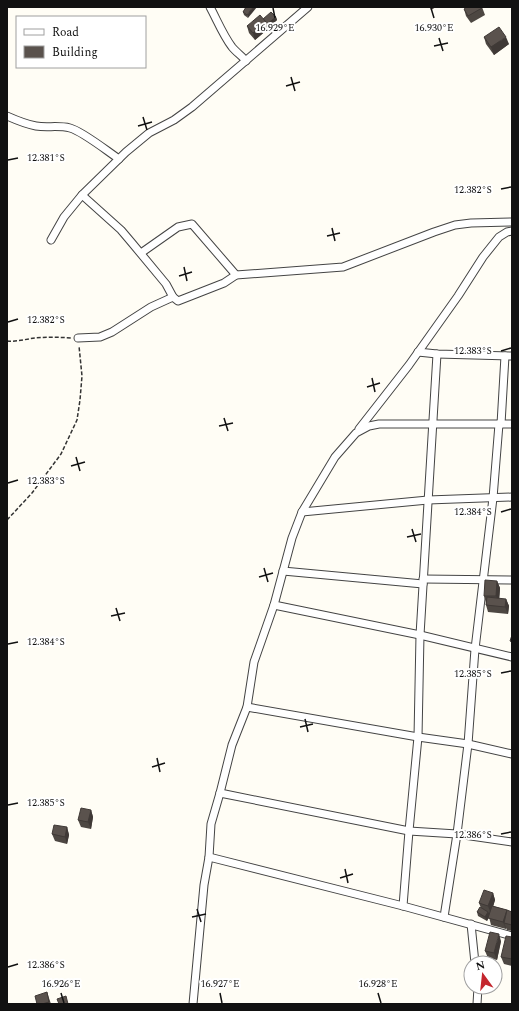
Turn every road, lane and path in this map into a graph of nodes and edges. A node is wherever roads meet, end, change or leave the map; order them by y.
1 (210, 7) edge
2 (308, 7) edge
3 (246, 61) junction
4 (7, 116) edge
5 (118, 159) junction
6 (82, 195) junction
7 (512, 222) edge
8 (512, 231) edge
9 (51, 240) dead end
10 (142, 253) junction
11 (236, 275) junction
12 (173, 298) junction
13 (78, 338) junction
14 (7, 341) edge
15 (418, 352) junction
16 (437, 354) junction
17 (508, 356) edge
18 (500, 424) junction
19 (512, 424) edge
20 (433, 425) junction
21 (356, 433) junction
22 (512, 496) edge
23 (493, 498) junction
24 (428, 500) junction
25 (302, 512) junction
26 (7, 520) edge
27 (283, 571) junction
28 (484, 580) junction
29 (512, 580) edge
30 (423, 581) junction
31 (274, 605) junction
32 (420, 635) junction
33 (475, 649) junction
34 (512, 657) edge
35 (247, 707) junction
36 (418, 737) junction
37 (468, 744) junction
38 (512, 754) edge
39 (220, 794) junction
40 (409, 830) junction
41 (457, 834) junction
42 (512, 842) edge
43 (209, 857) junction
44 (404, 906) junction
45 (444, 917) junction
46 (471, 924) junction
47 (512, 936) edge
48 (475, 955) edge
49 (193, 1004) edge

1 - 3 street
2 - 3 street
3 - 5 street
4 - 5 street
5 - 6 street
6 - 9 street
6 - 10 street
7 - 11 street
8 - 15 street
10 - 11 street
10 - 12 street
11 - 12 street
12 - 13 street
13 - 14 path
13 - 26 path
15 - 16 street
15 - 21 street
16 - 17 street
16 - 20 street
17 - 18 street
18 - 19 street
18 - 20 street
18 - 23 street
20 - 21 street
20 - 24 street
21 - 25 street
22 - 23 street
23 - 24 street
23 - 28 street
24 - 25 street
24 - 30 street
25 - 27 street
27 - 30 street
27 - 31 street
28 - 29 street
28 - 30 street
28 - 33 street
30 - 32 street
31 - 32 street
31 - 35 street
32 - 33 street
32 - 36 street
33 - 34 street
33 - 37 street
35 - 36 street
35 - 39 street
36 - 37 street
36 - 40 street
37 - 38 street
37 - 41 street
39 - 40 street
39 - 43 street
40 - 41 street
40 - 44 street
41 - 42 street
41 - 45 street
43 - 44 street
43 - 49 street
44 - 45 street
45 - 46 street
46 - 47 street
46 - 48 street

